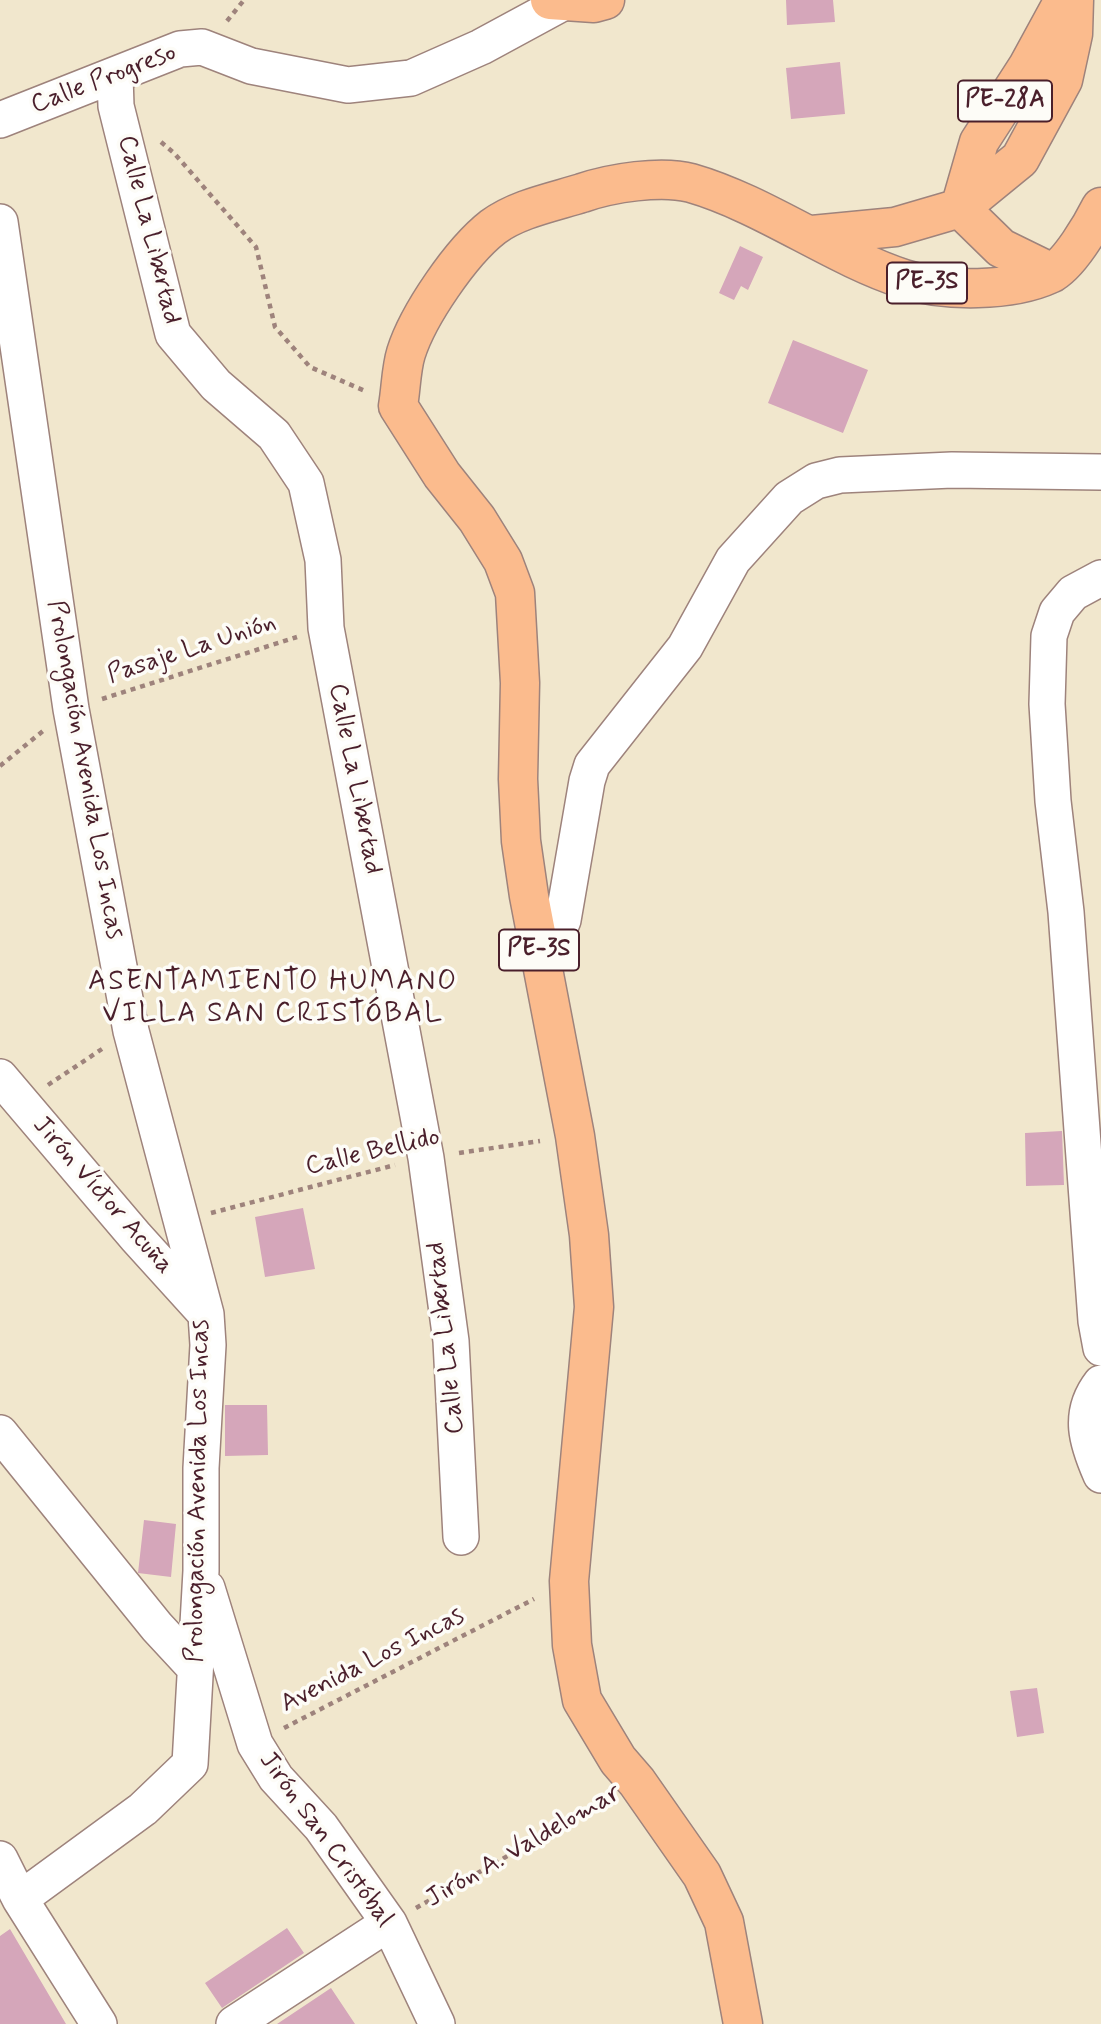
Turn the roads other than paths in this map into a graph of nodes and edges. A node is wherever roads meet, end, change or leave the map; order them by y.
1 (605, 0) edge
2 (1064, 0) edge
3 (1074, 0) edge
4 (557, 1) edge
5 (116, 91) junction
6 (0, 120) edge
7 (1101, 207) edge
8 (960, 208) junction
9 (0, 222) edge
10 (810, 236) junction
11 (1052, 273) junction
12 (1101, 472) edge
13 (1101, 578) edge
14 (540, 954) junction
15 (10, 1090) edge
16 (206, 1314) junction
17 (1101, 1348) edge
18 (1101, 1383) edge
19 (0, 1433) edge
20 (1101, 1475) edge
21 (461, 1537) dead end
22 (201, 1572) junction
23 (195, 1668) junction
24 (0, 1859) edge
25 (20, 1899) junction
26 (389, 1923) junction
27 (99, 2024) edge
28 (234, 2024) edge
29 (437, 2024) edge
30 (743, 2024) edge

1 - 4 highway
2 - 8 highway, PE-28A
3 - 8 highway
4 - 5 street, Calle Progreso
5 - 6 street, Calle Progreso
5 - 21 street, Calle La Libertad
7 - 11 highway
8 - 10 highway
8 - 11 highway
9 - 16 street, Prolongación Avenida Los Incas
10 - 11 highway, PE-3S
10 - 14 highway, PE-3S
12 - 14 street
13 - 17 street
14 - 30 highway, PE-3S
15 - 16 street, Jirón Víctor Acuña
16 - 22 street, Prolongación Avenida Los Incas
18 - 20 street
19 - 23 street
22 - 23 street, Prolongación Avenida Los Incas
22 - 26 street, Jirón San Cristóbal
23 - 25 street, Prolongación Avenida Los Incas
24 - 25 street
25 - 27 street
26 - 28 street
26 - 29 street, Jirón San Cristóbal

